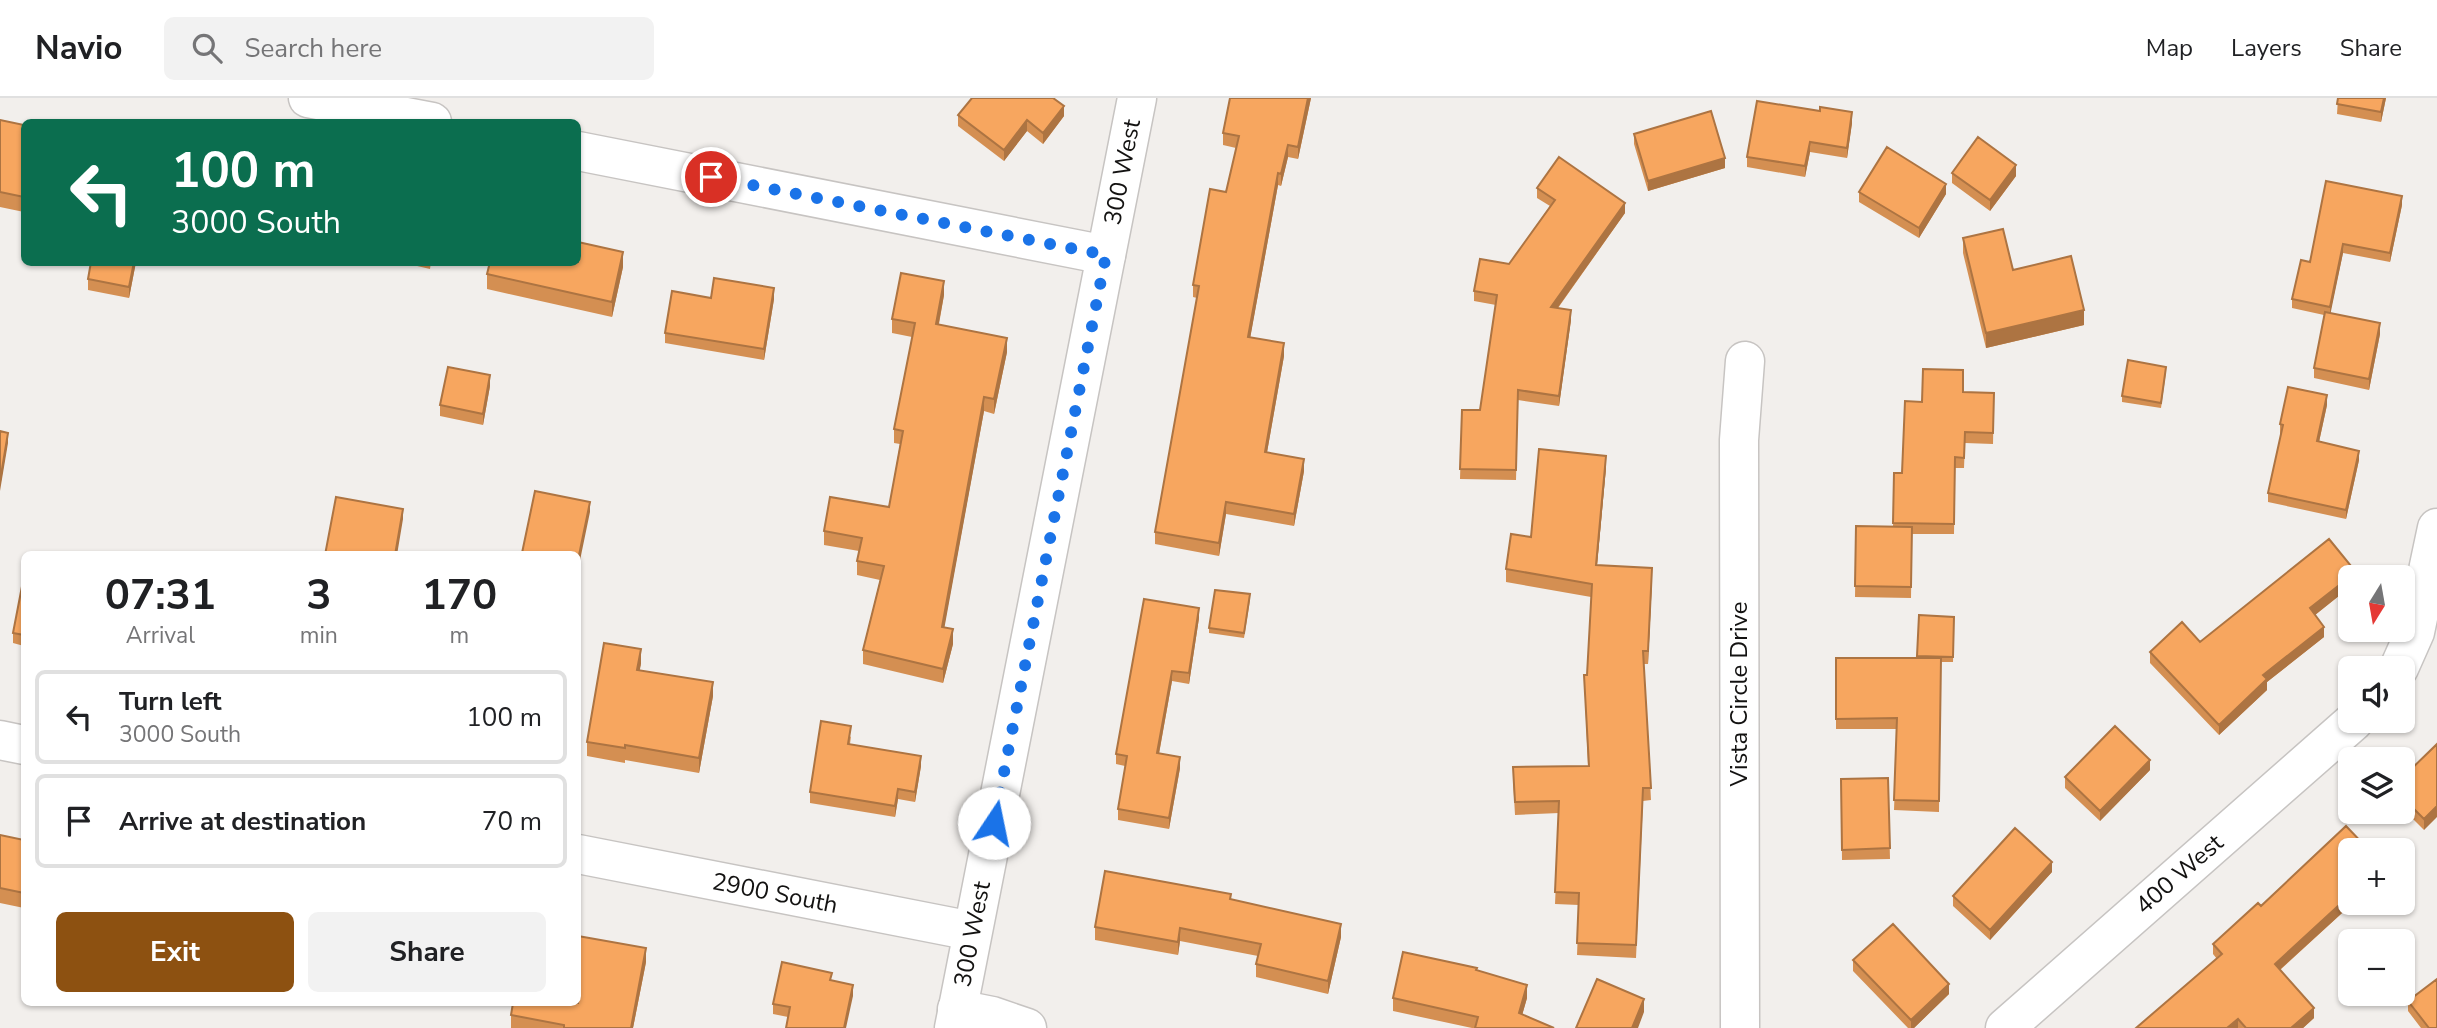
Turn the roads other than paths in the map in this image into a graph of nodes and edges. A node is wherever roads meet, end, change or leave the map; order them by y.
1 (308, 98) edge
2 (1137, 98) edge
3 (416, 119) edge
4 (581, 152) edge
5 (1106, 255) junction
6 (1745, 361) dead end
7 (2437, 528) edge
8 (2404, 656) edge
9 (2340, 733) edge
10 (0, 740) edge
11 (21, 744) edge
12 (581, 855) edge
13 (972, 931) junction
14 (955, 1018) edge
15 (1027, 1028) edge
16 (1740, 1028) edge
17 (2005, 1028) edge

1 - 3 street
2 - 5 street, 300 West
4 - 5 street
5 - 13 street, 300 West
6 - 16 street, Vista Circle Drive
7 - 8 street
9 - 17 street, 400 West
10 - 11 street
12 - 13 street, 2900 South
13 - 14 street, 300 West
14 - 15 street

